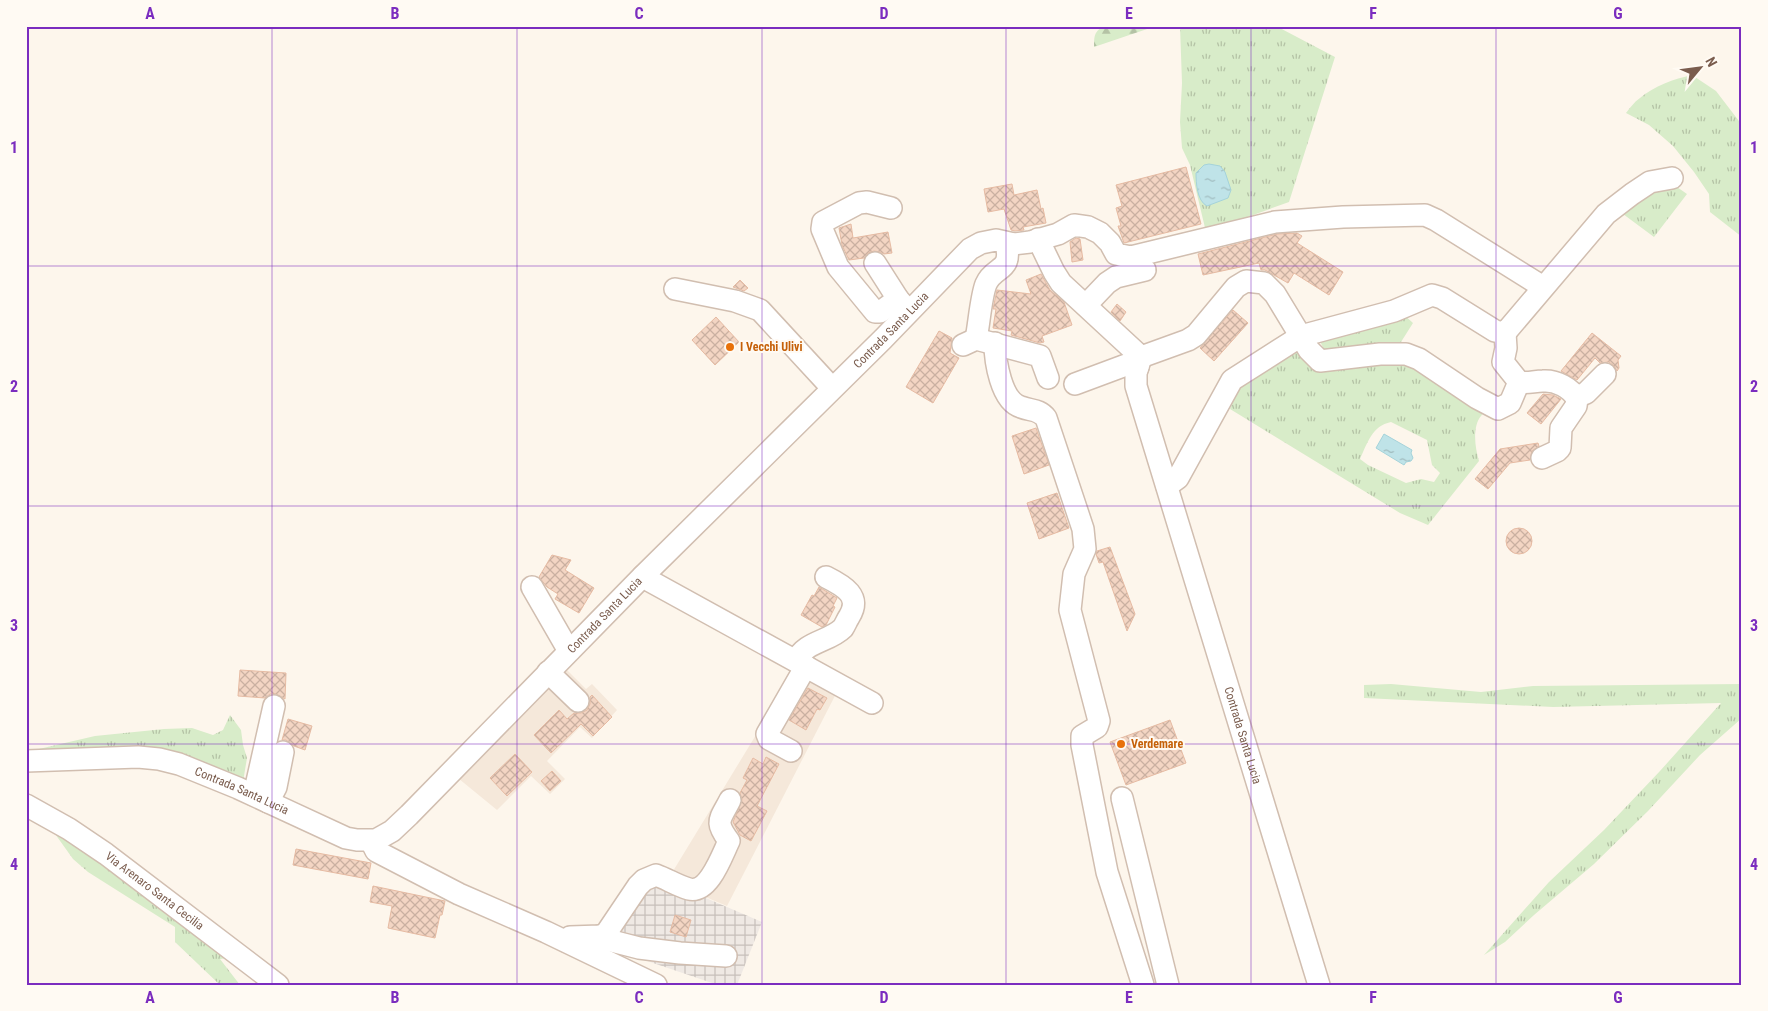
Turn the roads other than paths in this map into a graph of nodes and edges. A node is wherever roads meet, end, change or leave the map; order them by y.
1 (1672, 178) dead end
2 (892, 208) dead end
3 (1038, 239) junction
4 (1006, 243) junction
5 (875, 263) dead end
6 (1145, 270) dead end
7 (1543, 288) junction
8 (674, 289) dead end
9 (904, 305) junction
10 (1086, 305) junction
11 (1505, 332) junction
12 (1302, 336) junction
13 (978, 342) junction
14 (1139, 362) junction
15 (1606, 374) dead end
16 (1048, 378) dead end
17 (1519, 382) junction
18 (1075, 384) dead end
19 (832, 388) junction
20 (1576, 397) junction
21 (1542, 458) dead end
22 (1167, 486) junction
23 (643, 576) junction
24 (826, 577) dead end
25 (532, 587) dead end
26 (570, 650) junction
27 (801, 664) junction
28 (548, 672) junction
29 (578, 701) dead end
30 (872, 703) dead end
31 (274, 706) dead end
32 (791, 751) dead end
33 (284, 752) dead end
34 (26, 761) edge
35 (261, 798) junction
36 (1122, 798) dead end
37 (730, 800) dead end
38 (26, 805) edge
39 (1100, 837) junction
40 (371, 841) junction
41 (1137, 857) junction
42 (600, 936) junction
43 (566, 941) junction
44 (726, 956) dead end
45 (278, 985) edge
46 (656, 985) edge
47 (1143, 985) edge
48 (1168, 985) edge
49 (1319, 985) edge

1 - 7 street
2 - 9 street
3 - 4 street, Contrada Santa Lucia
3 - 7 street, Contrada Santa Lucia
3 - 10 street
4 - 9 street, Contrada Santa Lucia
4 - 13 street
5 - 9 street
6 - 10 street
7 - 11 street
8 - 19 street
9 - 19 street, Contrada Santa Lucia
10 - 14 street
11 - 12 street
11 - 17 street
12 - 14 street
12 - 17 street
12 - 22 street
13 - 16 street
13 - 39 street
14 - 18 street
14 - 22 street, Contrada Santa Lucia
15 - 20 street
17 - 20 street
19 - 23 street, Contrada Santa Lucia
20 - 21 street
22 - 49 street, Contrada Santa Lucia
23 - 26 street, Contrada Santa Lucia
23 - 27 street
24 - 27 street
25 - 26 street
26 - 28 street, Contrada Santa Lucia
27 - 30 street
27 - 32 street
28 - 29 street
28 - 40 street, Contrada Santa Lucia
31 - 35 street
33 - 35 street
34 - 35 street, Contrada Santa Lucia
35 - 40 street, Contrada Santa Lucia
36 - 41 street
37 - 42 street
38 - 45 street, Via Arenaro Santa Cecilia
39 - 41 street
39 - 47 street
40 - 43 street
41 - 48 street
42 - 43 street
42 - 44 street
43 - 46 street

